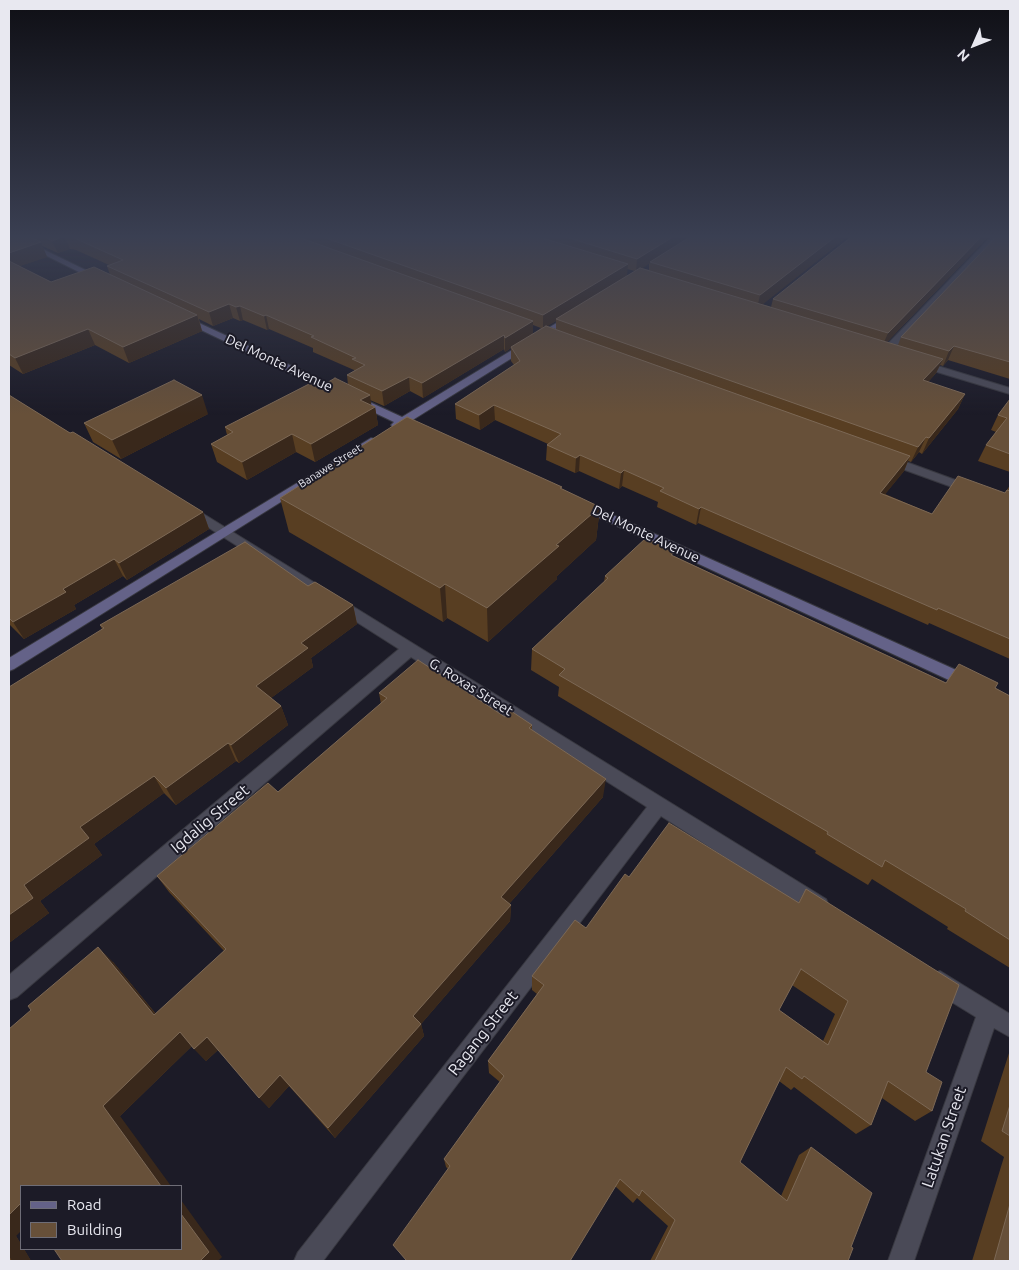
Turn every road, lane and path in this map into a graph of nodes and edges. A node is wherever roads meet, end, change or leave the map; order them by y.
1 (940, 296) edge
2 (582, 311) edge
3 (172, 313) edge
4 (885, 353) edge
5 (912, 361) edge
6 (1010, 391) edge
7 (402, 421) junction
8 (428, 433) edge
9 (871, 454) edge
10 (175, 500) edge
11 (572, 500) edge
12 (1010, 504) edge
13 (224, 531) junction
14 (411, 648) junction
15 (9, 665) edge
16 (983, 689) edge
17 (659, 805) junction
18 (836, 917) edge
19 (929, 976) edge
20 (9, 989) edge
21 (988, 1013) junction
22 (1010, 1026) edge
23 (306, 1261) edge
24 (901, 1261) edge

1 - 4 street
2 - 7 main road, Banawe Street
3 - 7 main road, Del Monte Avenue
5 - 6 street
7 - 8 main road, Del Monte Avenue
7 - 13 main road, Banawe Street
9 - 12 street
10 - 13 street, G. Roxas Street
11 - 16 main road, Del Monte Avenue
13 - 14 street, G. Roxas Street
13 - 15 main road, Banawe Street
14 - 17 street, G. Roxas Street
14 - 20 street, Igdalig Street
17 - 18 street, G. Roxas Street
17 - 23 street, Ragang Street
19 - 21 street
21 - 22 street
21 - 24 street, Latukan Street

